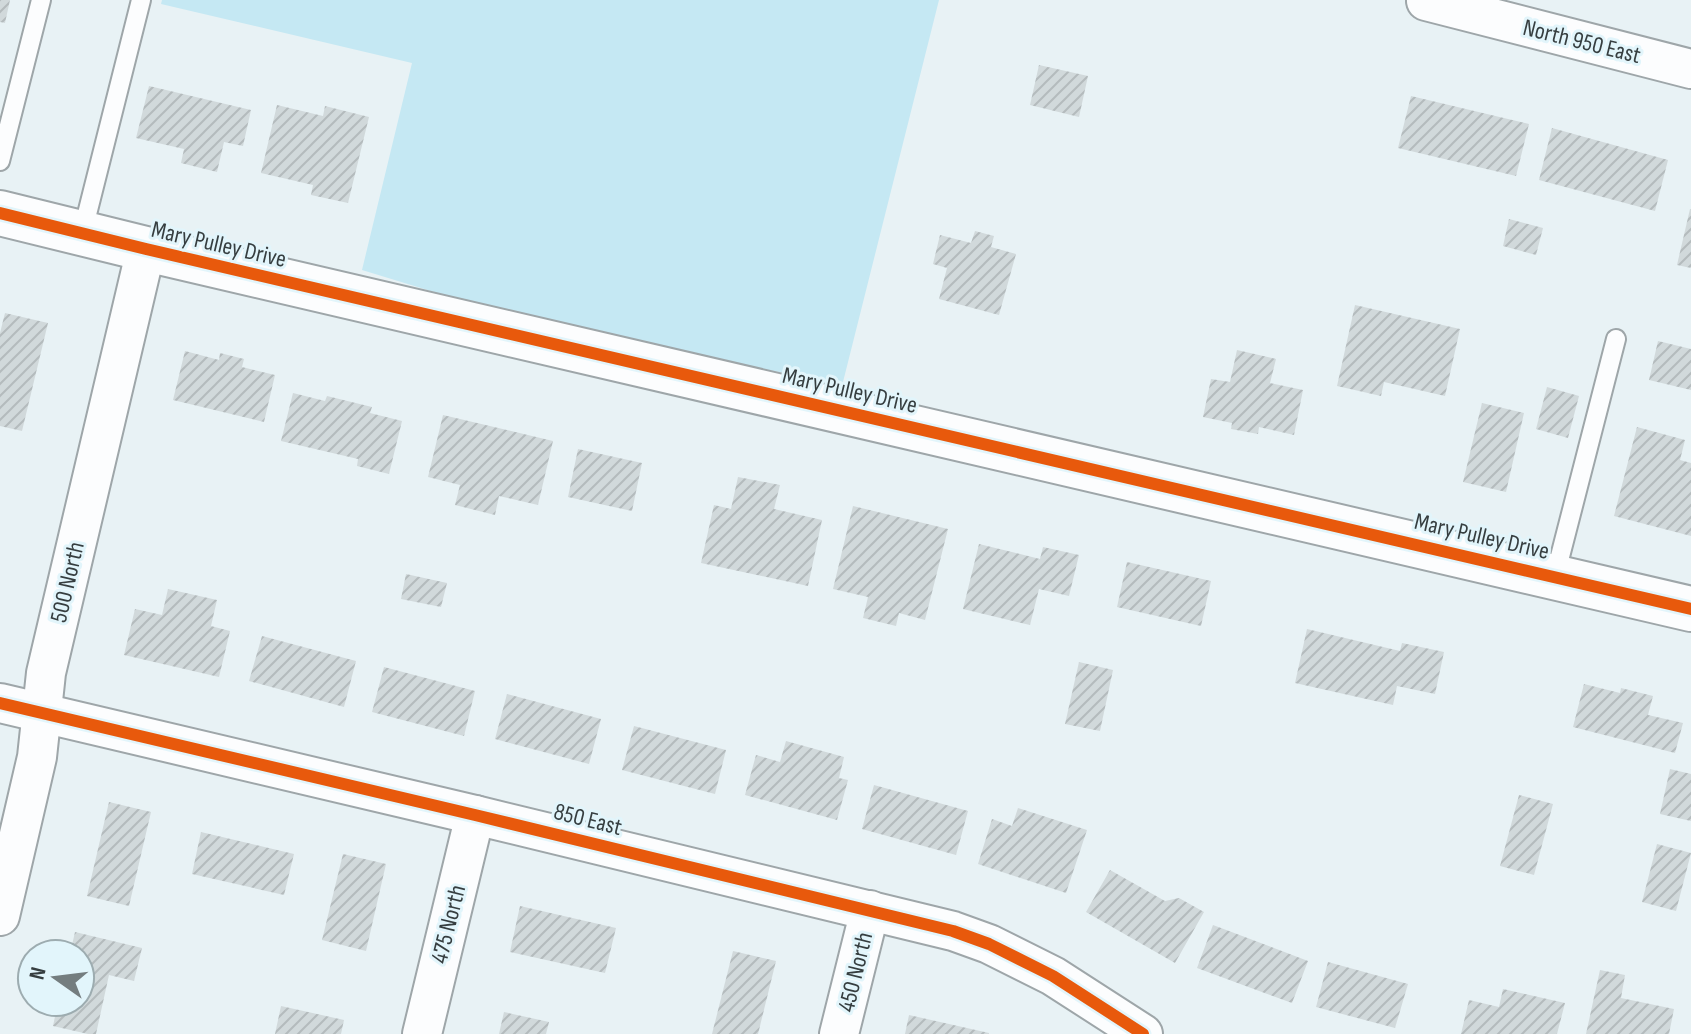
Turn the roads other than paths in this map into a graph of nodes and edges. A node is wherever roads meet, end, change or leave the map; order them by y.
1 (41, 0) edge
2 (141, 0) edge
3 (1426, 1) edge
4 (1691, 69) edge
5 (0, 161) edge
6 (0, 213) edge
7 (82, 234) junction
8 (146, 249) junction
9 (1616, 339) dead end
10 (1555, 576) junction
11 (1691, 609) edge
12 (0, 703) edge
13 (42, 713) junction
14 (475, 815) junction
15 (870, 910) junction
16 (0, 916) edge
17 (422, 1034) edge
18 (839, 1034) edge
19 (1143, 1034) edge

1 - 5 lane
2 - 7 lane
3 - 4 street, North 950 East
6 - 7 street, Mary Pulley Drive
7 - 8 street, Mary Pulley Drive
8 - 10 street, Mary Pulley Drive
8 - 13 street, 500 North
9 - 10 lane
10 - 11 street, Mary Pulley Drive
12 - 13 street, 850 East
13 - 14 street, 850 East
13 - 16 street, 500 North
14 - 15 street, 850 East
14 - 17 street, 475 North
15 - 18 street, 450 North
15 - 19 street, 850 East

